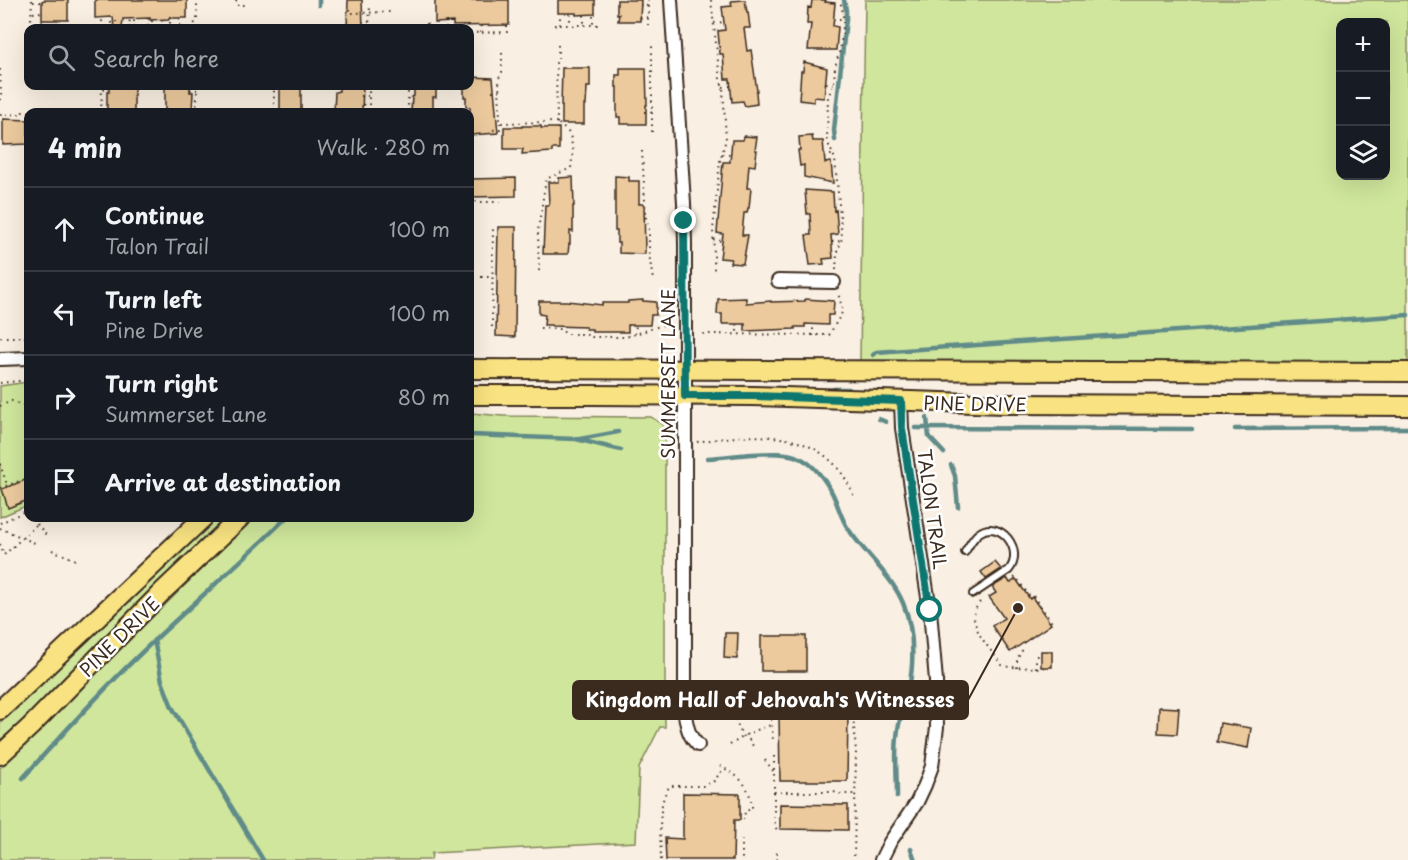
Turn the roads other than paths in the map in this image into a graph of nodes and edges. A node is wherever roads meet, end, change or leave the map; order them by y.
1 (671, 0) edge
2 (778, 281) dead end
3 (836, 282) road end
4 (24, 358) edge
5 (0, 359) edge
6 (474, 369) edge
7 (685, 370) junction
8 (1408, 372) edge
9 (474, 395) edge
10 (685, 396) junction
11 (901, 401) junction
12 (1408, 406) edge
13 (199, 522) edge
14 (236, 522) edge
15 (965, 552) dead end
16 (973, 594) dead end
17 (0, 710) edge
18 (698, 745) dead end
19 (0, 755) edge
20 (881, 860) edge

1 - 7 street, SUMMERSET LANE
2 - 3 street
4 - 5 street
6 - 7 main road, PINE DRIVE
7 - 8 main road, PINE DRIVE
7 - 10 street, SUMMERSET LANE
9 - 10 main road, PINE DRIVE
10 - 11 main road, PINE DRIVE
10 - 18 street, SUMMERSET LANE
11 - 12 main road, PINE DRIVE
11 - 20 street, TALON TRAIL
13 - 17 main road, PINE DRIVE
14 - 19 main road, PINE DRIVE
15 - 16 lane

